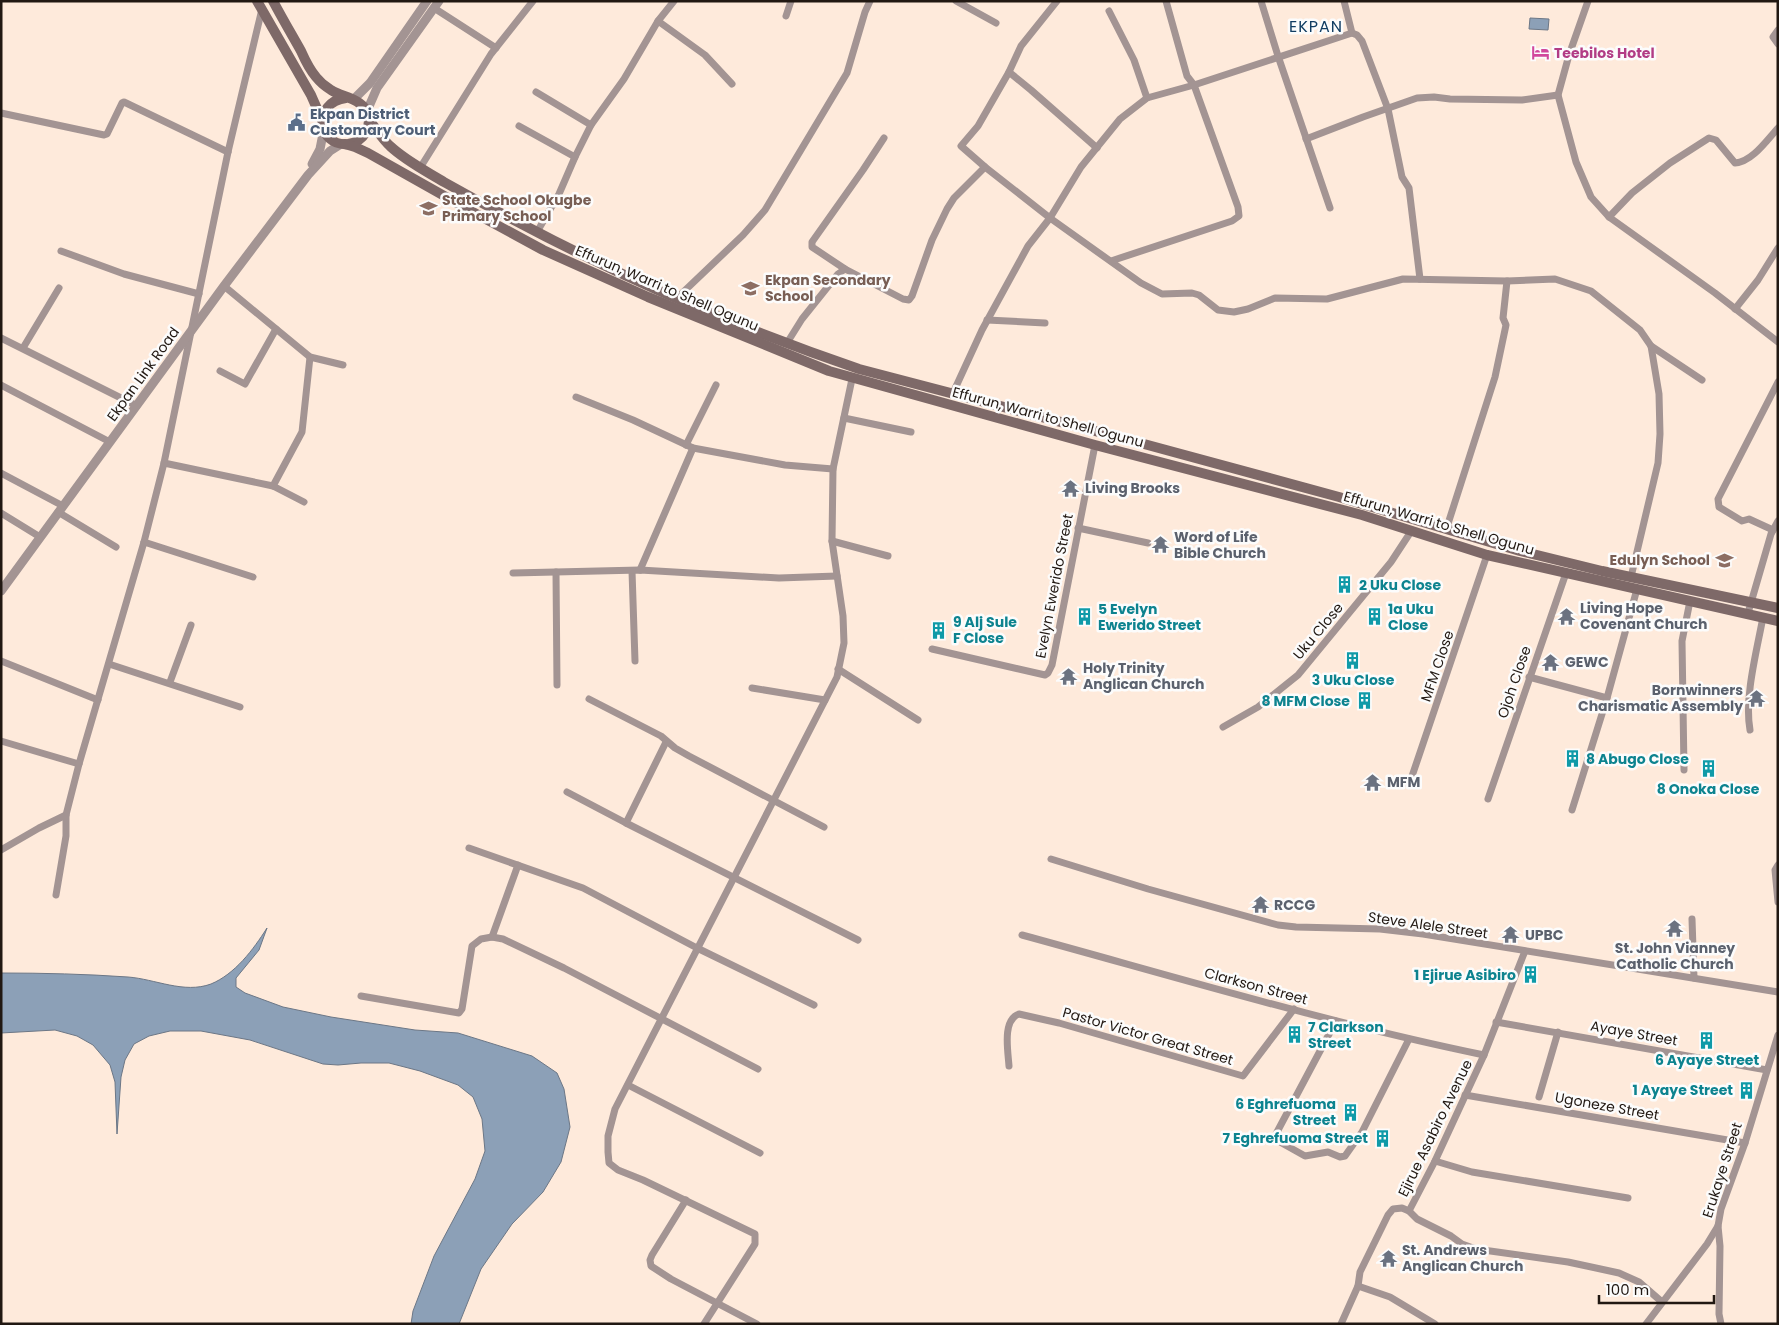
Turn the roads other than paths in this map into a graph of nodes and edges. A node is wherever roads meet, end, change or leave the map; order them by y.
1 (273, 1) edge
2 (533, 1) edge
3 (674, 1) edge
4 (791, 1) edge
5 (870, 1) edge
6 (956, 1) edge
7 (1057, 1) edge
8 (1166, 1) edge
9 (1261, 1) edge
10 (1344, 1) edge
11 (1588, 1) edge
12 (433, 3) edge
13 (259, 5) edge
14 (1109, 11) dead end
15 (786, 16) dead end
16 (658, 21) junction
17 (996, 23) dead end
18 (1778, 30) edge
19 (1352, 33) junction
20 (1778, 44) edge
21 (496, 48) junction
22 (1278, 56) junction
23 (1009, 72) junction
24 (732, 84) dead end
25 (373, 85) junction
26 (1194, 85) junction
27 (536, 92) dead end
28 (1558, 96) junction
29 (1148, 98) junction
30 (350, 99) junction
31 (1388, 109) junction
32 (1, 113) edge
33 (368, 116) junction
34 (323, 124) junction
35 (591, 125) junction
36 (519, 126) dead end
37 (1778, 128) edge
38 (884, 138) dead end
39 (1306, 139) junction
40 (343, 144) junction
41 (1097, 148) junction
42 (228, 152) junction
43 (575, 157) junction
44 (420, 168) junction
45 (985, 168) junction
46 (308, 175) junction
47 (1330, 208) dead end
48 (1609, 217) junction
49 (1050, 218) junction
50 (537, 232) junction
51 (1778, 248) edge
52 (61, 251) dead end
53 (1111, 261) junction
54 (845, 269) junction
55 (1420, 279) junction
56 (1507, 280) junction
57 (224, 286) junction
58 (59, 288) dead end
59 (199, 294) junction
60 (677, 298) junction
61 (1735, 309) junction
62 (987, 320) junction
63 (1045, 323) dead end
64 (276, 329) junction
65 (191, 333) junction
66 (1, 338) edge
67 (1778, 342) edge
68 (787, 343) junction
69 (1650, 346) junction
70 (22, 348) junction
71 (310, 357) junction
72 (343, 365) dead end
73 (220, 371) dead end
74 (852, 378) junction
75 (1702, 380) dead end
76 (1778, 382) edge
77 (1, 385) edge
78 (716, 385) dead end
79 (953, 393) junction
80 (576, 397) dead end
81 (136, 406) junction
82 (844, 418) junction
83 (911, 432) dead end
84 (1133, 441) junction
85 (110, 442) junction
86 (1095, 445) junction
87 (689, 447) junction
88 (1130, 454) junction
89 (164, 463) junction
90 (833, 469) junction
91 (1, 473) edge
92 (273, 486) junction
93 (304, 502) dead end
94 (60, 509) junction
95 (1, 513) edge
96 (1778, 521) edge
97 (1078, 528) junction
98 (1412, 530) junction
99 (1446, 530) junction
100 (1774, 530) junction
101 (40, 537) junction
102 (832, 541) junction
103 (144, 542) junction
104 (1148, 543) dead end
105 (116, 547) dead end
106 (1487, 555) junction
107 (888, 556) dead end
108 (636, 571) junction
109 (556, 572) junction
110 (513, 573) dead end
111 (1566, 573) junction
112 (837, 576) junction
113 (253, 577) dead end
114 (1631, 577) junction
115 (1637, 589) junction
116 (1, 591) edge
117 (1690, 601) junction
118 (1751, 602) junction
119 (1778, 608) edge
120 (1748, 613) junction
121 (1763, 618) junction
122 (1778, 621) edge
123 (192, 625) dead end
124 (932, 649) dead end
125 (1, 661) edge
126 (636, 661) dead end
127 (109, 664) junction
128 (838, 669) junction
129 (1529, 677) junction
130 (170, 682) junction
131 (557, 685) dead end
132 (752, 688) dead end
133 (1607, 698) junction
134 (588, 699) dead end
135 (98, 700) junction
136 (825, 700) junction
137 (240, 707) dead end
138 (918, 720) dead end
139 (1223, 727) dead end
140 (1750, 730) dead end
141 (1, 741) edge
142 (666, 742) junction
143 (79, 764) junction
144 (1684, 770) dead end
145 (1409, 785) dead end
146 (567, 792) dead end
147 (1488, 799) dead end
148 (774, 800) junction
149 (1572, 810) dead end
150 (66, 815) junction
151 (626, 823) junction
152 (824, 827) dead end
153 (469, 848) dead end
154 (1, 850) edge
155 (1051, 859) dead end
156 (518, 865) junction
157 (1778, 865) edge
158 (733, 878) junction
159 (56, 895) dead end
160 (1778, 902) edge
161 (1692, 919) dead end
162 (1022, 935) dead end
163 (492, 937) junction
164 (858, 940) dead end
165 (697, 948) junction
166 (1525, 951) junction
167 (1694, 978) junction
168 (1778, 992) edge
169 (361, 996) dead end
170 (814, 1006) dead end
171 (1294, 1009) junction
172 (660, 1019) junction
173 (1336, 1021) junction
174 (1496, 1022) junction
175 (1558, 1032) junction
176 (1778, 1035) edge
177 (1409, 1039) junction
178 (1484, 1055) junction
179 (1009, 1066) dead end
180 (758, 1069) dead end
181 (1767, 1070) junction
182 (628, 1084) junction
183 (1465, 1095) junction
184 (1539, 1097) dead end
185 (1745, 1142) junction
186 (760, 1153) dead end
187 (1435, 1161) junction
188 (1628, 1198) dead end
189 (686, 1200) junction
190 (1409, 1211) junction
191 (1718, 1226) junction
192 (1358, 1286) junction
193 (1662, 1302) junction
194 (717, 1304) junction
195 (704, 1324) edge
196 (757, 1324) edge
197 (1341, 1324) edge
198 (1435, 1324) edge
199 (1646, 1324) edge
200 (1721, 1324) edge

1 - 30 main road
2 - 21 street
3 - 16 street
4 - 15 street
5 - 60 street
6 - 17 street
7 - 23 street
8 - 26 street
9 - 22 street
10 - 19 street
11 - 28 street
12 - 21 street
12 - 25 street
13 - 34 main road
13 - 42 street
14 - 29 street
16 - 24 street
16 - 35 street
18 - 20 street
19 - 22 street
19 - 31 street
21 - 44 street
22 - 26 street
22 - 39 street
23 - 41 street
23 - 45 street
25 - 30 street
25 - 33 street
26 - 29 street
26 - 53 street
27 - 35 street
28 - 31 street
28 - 48 street
29 - 41 street
30 - 33 main road
30 - 34 main road
31 - 39 street
31 - 55 street
32 - 42 street
33 - 40 main road
33 - 44 main road, Effurun, Warri to Shell Ogunu
34 - 40 main road
34 - 46 street
35 - 43 street
36 - 43 street
37 - 48 street
38 - 54 street
39 - 47 street
40 - 46 street
40 - 74 main road, Effurun, Warri to Shell Ogunu
41 - 49 street
42 - 59 street
43 - 50 street
44 - 50 main road, Effurun, Warri to Shell Ogunu
45 - 49 street
45 - 54 street
46 - 57 street, Ekpan Link Road
48 - 61 street
49 - 53 street
49 - 62 street
50 - 60 main road, Effurun, Warri to Shell Ogunu
51 - 61 street
52 - 59 street
53 - 55 street
54 - 68 street
55 - 56 street
56 - 69 street
56 - 99 street
57 - 64 street
57 - 65 street, Ekpan Link Road
58 - 70 street
59 - 65 street
60 - 68 main road, Effurun, Warri to Shell Ogunu
61 - 67 street
62 - 63 street
62 - 79 street
64 - 71 street
64 - 73 street
65 - 81 street, Ekpan Link Road
65 - 89 street
66 - 70 street
68 - 79 main road, Effurun, Warri to Shell Ogunu
69 - 75 street
69 - 114 street
70 - 81 street
71 - 72 street
71 - 92 street
74 - 82 street
74 - 86 main road, Effurun, Warri to Shell Ogunu
76 - 100 street
77 - 85 street
78 - 87 street
79 - 84 main road, Effurun, Warri to Shell Ogunu
80 - 87 street
81 - 85 street, Ekpan Link Road
82 - 83 street
82 - 90 street
84 - 88 main road
84 - 99 main road, Effurun, Warri to Shell Ogunu
85 - 94 street, Ekpan Link Road
86 - 88 main road, Effurun, Warri to Shell Ogunu
86 - 97 street, Evelyn Ewerido Street
87 - 90 street
87 - 108 street
88 - 98 main road, Effurun, Warri to Shell Ogunu
89 - 92 street
89 - 103 street
90 - 102 street
91 - 94 street
92 - 93 street
94 - 101 street, Ekpan Link Road
94 - 105 street
95 - 101 street
96 - 100 street
97 - 104 street
97 - 124 street, Evelyn Ewerido Street
98 - 106 main road, Effurun, Warri to Shell Ogunu
98 - 139 street, Uku Close
99 - 114 main road, Effurun, Warri to Shell Ogunu
100 - 118 street
101 - 116 street, Ekpan Link Road
102 - 107 street
102 - 112 street
103 - 113 street
103 - 127 street
106 - 111 main road, Effurun, Warri to Shell Ogunu
106 - 145 street, MFM Close
108 - 109 street
108 - 112 street
108 - 126 street
109 - 110 street
109 - 131 street
111 - 115 main road, Effurun, Warri to Shell Ogunu
111 - 129 street, Ojoh Close
112 - 128 street
114 - 118 main road, Effurun, Warri to Shell Ogunu
115 - 117 main road, Effurun, Warri to Shell Ogunu
115 - 133 street
117 - 120 main road, Effurun, Warri to Shell Ogunu
117 - 144 street
118 - 119 main road, Effurun, Warri to Shell Ogunu
118 - 120 street
120 - 121 main road, Effurun, Warri to Shell Ogunu
121 - 122 main road, Effurun, Warri to Shell Ogunu
121 - 140 street
123 - 130 street
125 - 135 street
127 - 130 street
127 - 135 street
128 - 136 street
128 - 138 street
129 - 133 street
129 - 147 street, Ojoh Close
130 - 137 street
132 - 136 street
133 - 149 street
134 - 142 street
135 - 143 street
136 - 148 street
141 - 143 street
142 - 148 street
142 - 151 street
143 - 150 street
146 - 151 street
148 - 152 street
148 - 158 street
150 - 154 street
150 - 159 street
151 - 158 street
153 - 156 street
155 - 166 street, Steve Alele Street
156 - 163 street
156 - 165 street
157 - 160 street
158 - 164 street
158 - 165 street
161 - 167 street
162 - 171 street, Clarkson Street
163 - 169 street
163 - 172 street
165 - 170 street
165 - 172 street
166 - 167 street, Steve Alele Street
166 - 174 street, Ejirue Asabiro Avenue
167 - 168 street, Steve Alele Street
171 - 173 street, Clarkson Street
171 - 179 street, Pastor Victor Great Street
172 - 180 street
172 - 182 street
173 - 177 street, Clarkson Street
173 - 177 street
174 - 175 street, Ayaye Street
174 - 178 street, Ejirue Asabiro Avenue
175 - 181 street, Ayaye Street
175 - 184 street
176 - 181 street, Erukaye Street
177 - 178 street, Clarkson Street
178 - 183 street, Ejirue Asabiro Avenue
181 - 185 street, Erukaye Street
182 - 186 street
182 - 189 street
183 - 185 street, Ugoneze Street
183 - 187 street, Ejirue Asabiro Avenue
185 - 191 street, Erukaye Street
187 - 188 street
187 - 190 street, Ejirue Asabiro Avenue
189 - 194 street
189 - 194 street
190 - 192 street, Ejirue Asabiro Avenue
190 - 193 street
191 - 193 street, Erukaye Street
191 - 200 street
192 - 197 street, Ejirue Asabiro Avenue
192 - 198 street
193 - 199 street, Erukaye Street
194 - 195 street
194 - 196 street

